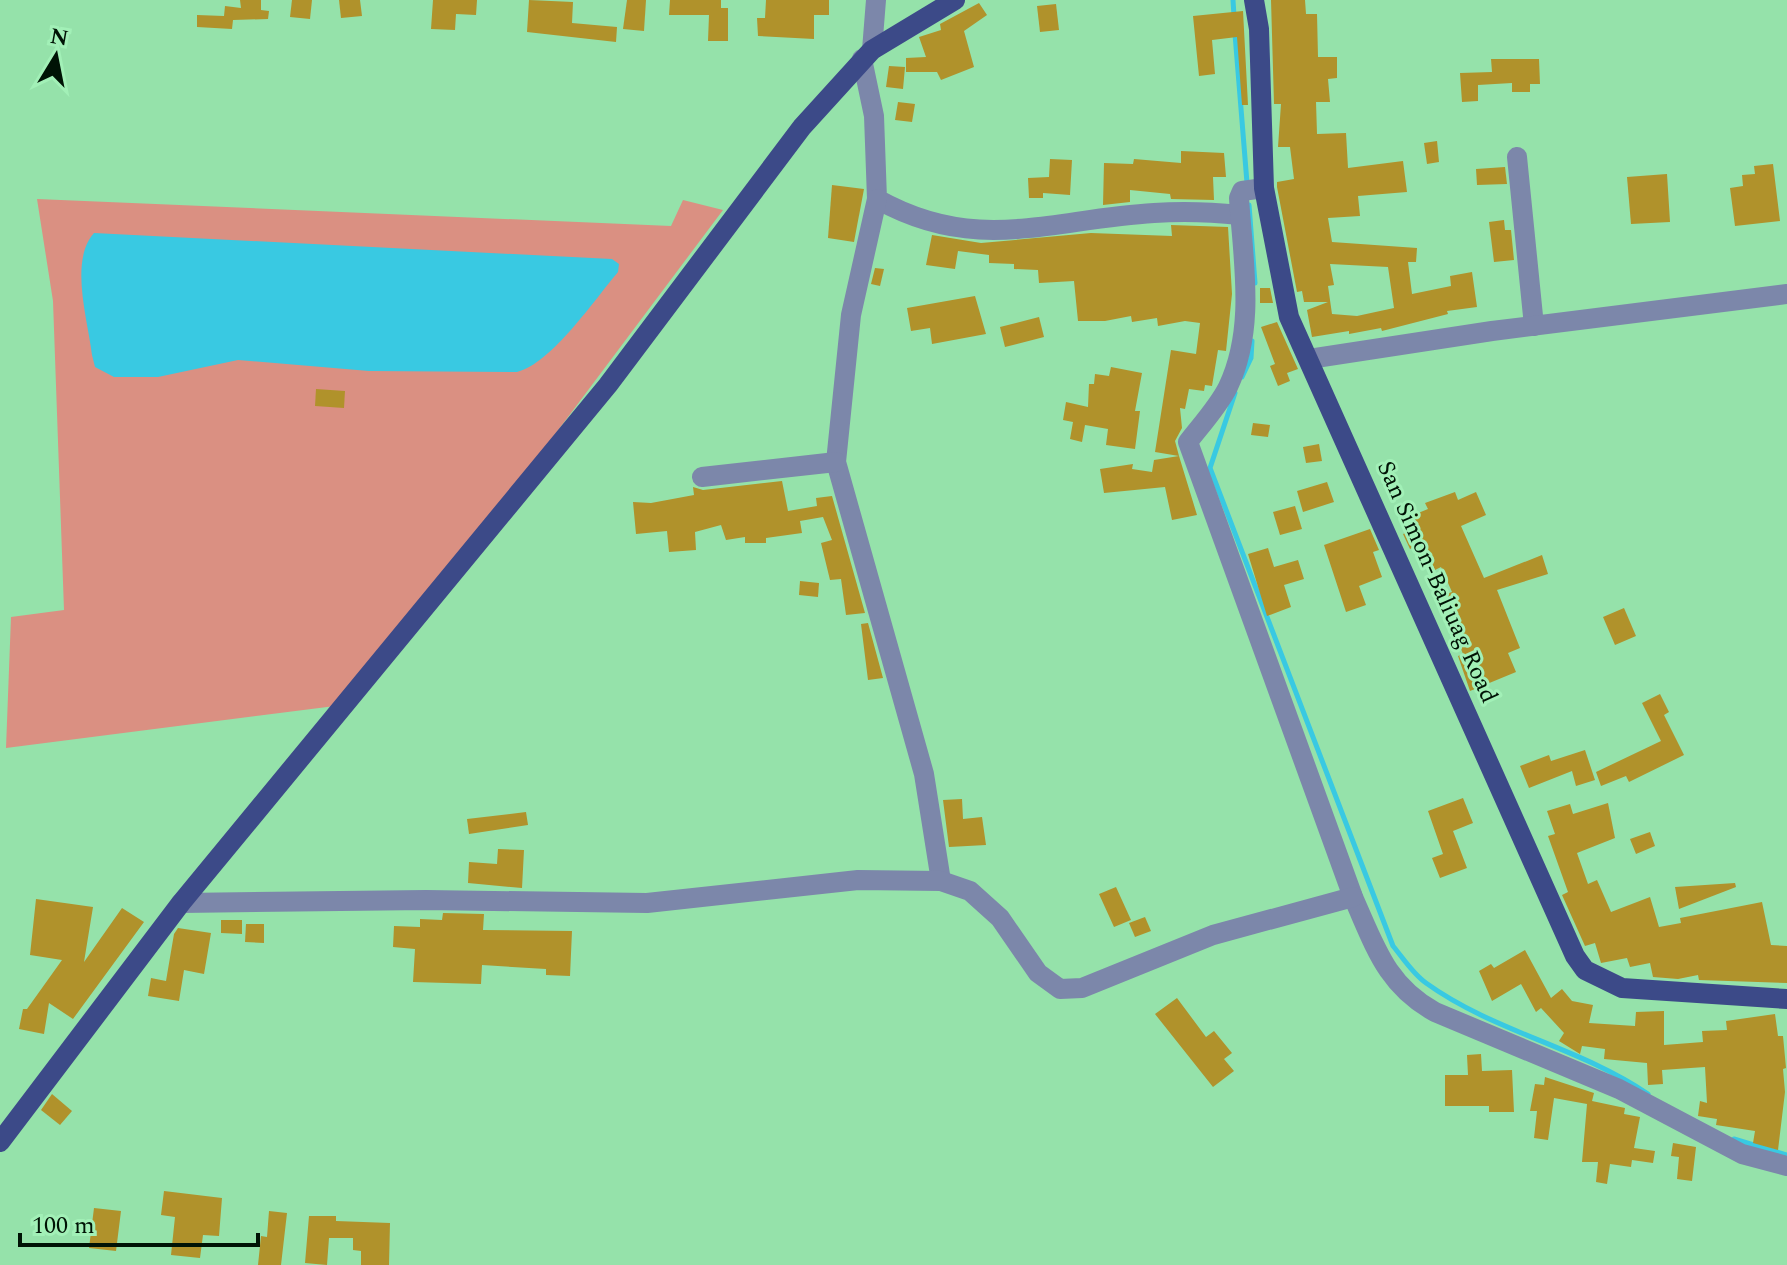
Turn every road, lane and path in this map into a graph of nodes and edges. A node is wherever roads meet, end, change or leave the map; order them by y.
1 (876, 0) edge
2 (955, 0) edge
3 (1254, 0) edge
4 (867, 54) junction
5 (1517, 157) dead end
6 (1264, 188) junction
7 (877, 199) junction
8 (1240, 215) junction
9 (1787, 294) edge
10 (1534, 326) junction
11 (1309, 359) junction
12 (836, 462) junction
13 (702, 477) dead end
14 (941, 881) junction
15 (1353, 897) junction
16 (181, 903) junction
17 (1787, 999) edge
18 (0, 1142) edge
19 (1787, 1166) edge

1 - 4 street
2 - 4 main road
3 - 6 main road, San Simon-Baliuag Road
4 - 7 street
4 - 16 main road
5 - 10 street
6 - 8 street
6 - 11 main road, San Simon-Baliuag Road
7 - 8 street
7 - 12 street
8 - 15 street
9 - 10 street
10 - 11 street
11 - 17 main road, San Simon-Baliuag Road
12 - 13 street
12 - 14 street
14 - 15 street
14 - 16 street
15 - 19 street
16 - 18 main road

